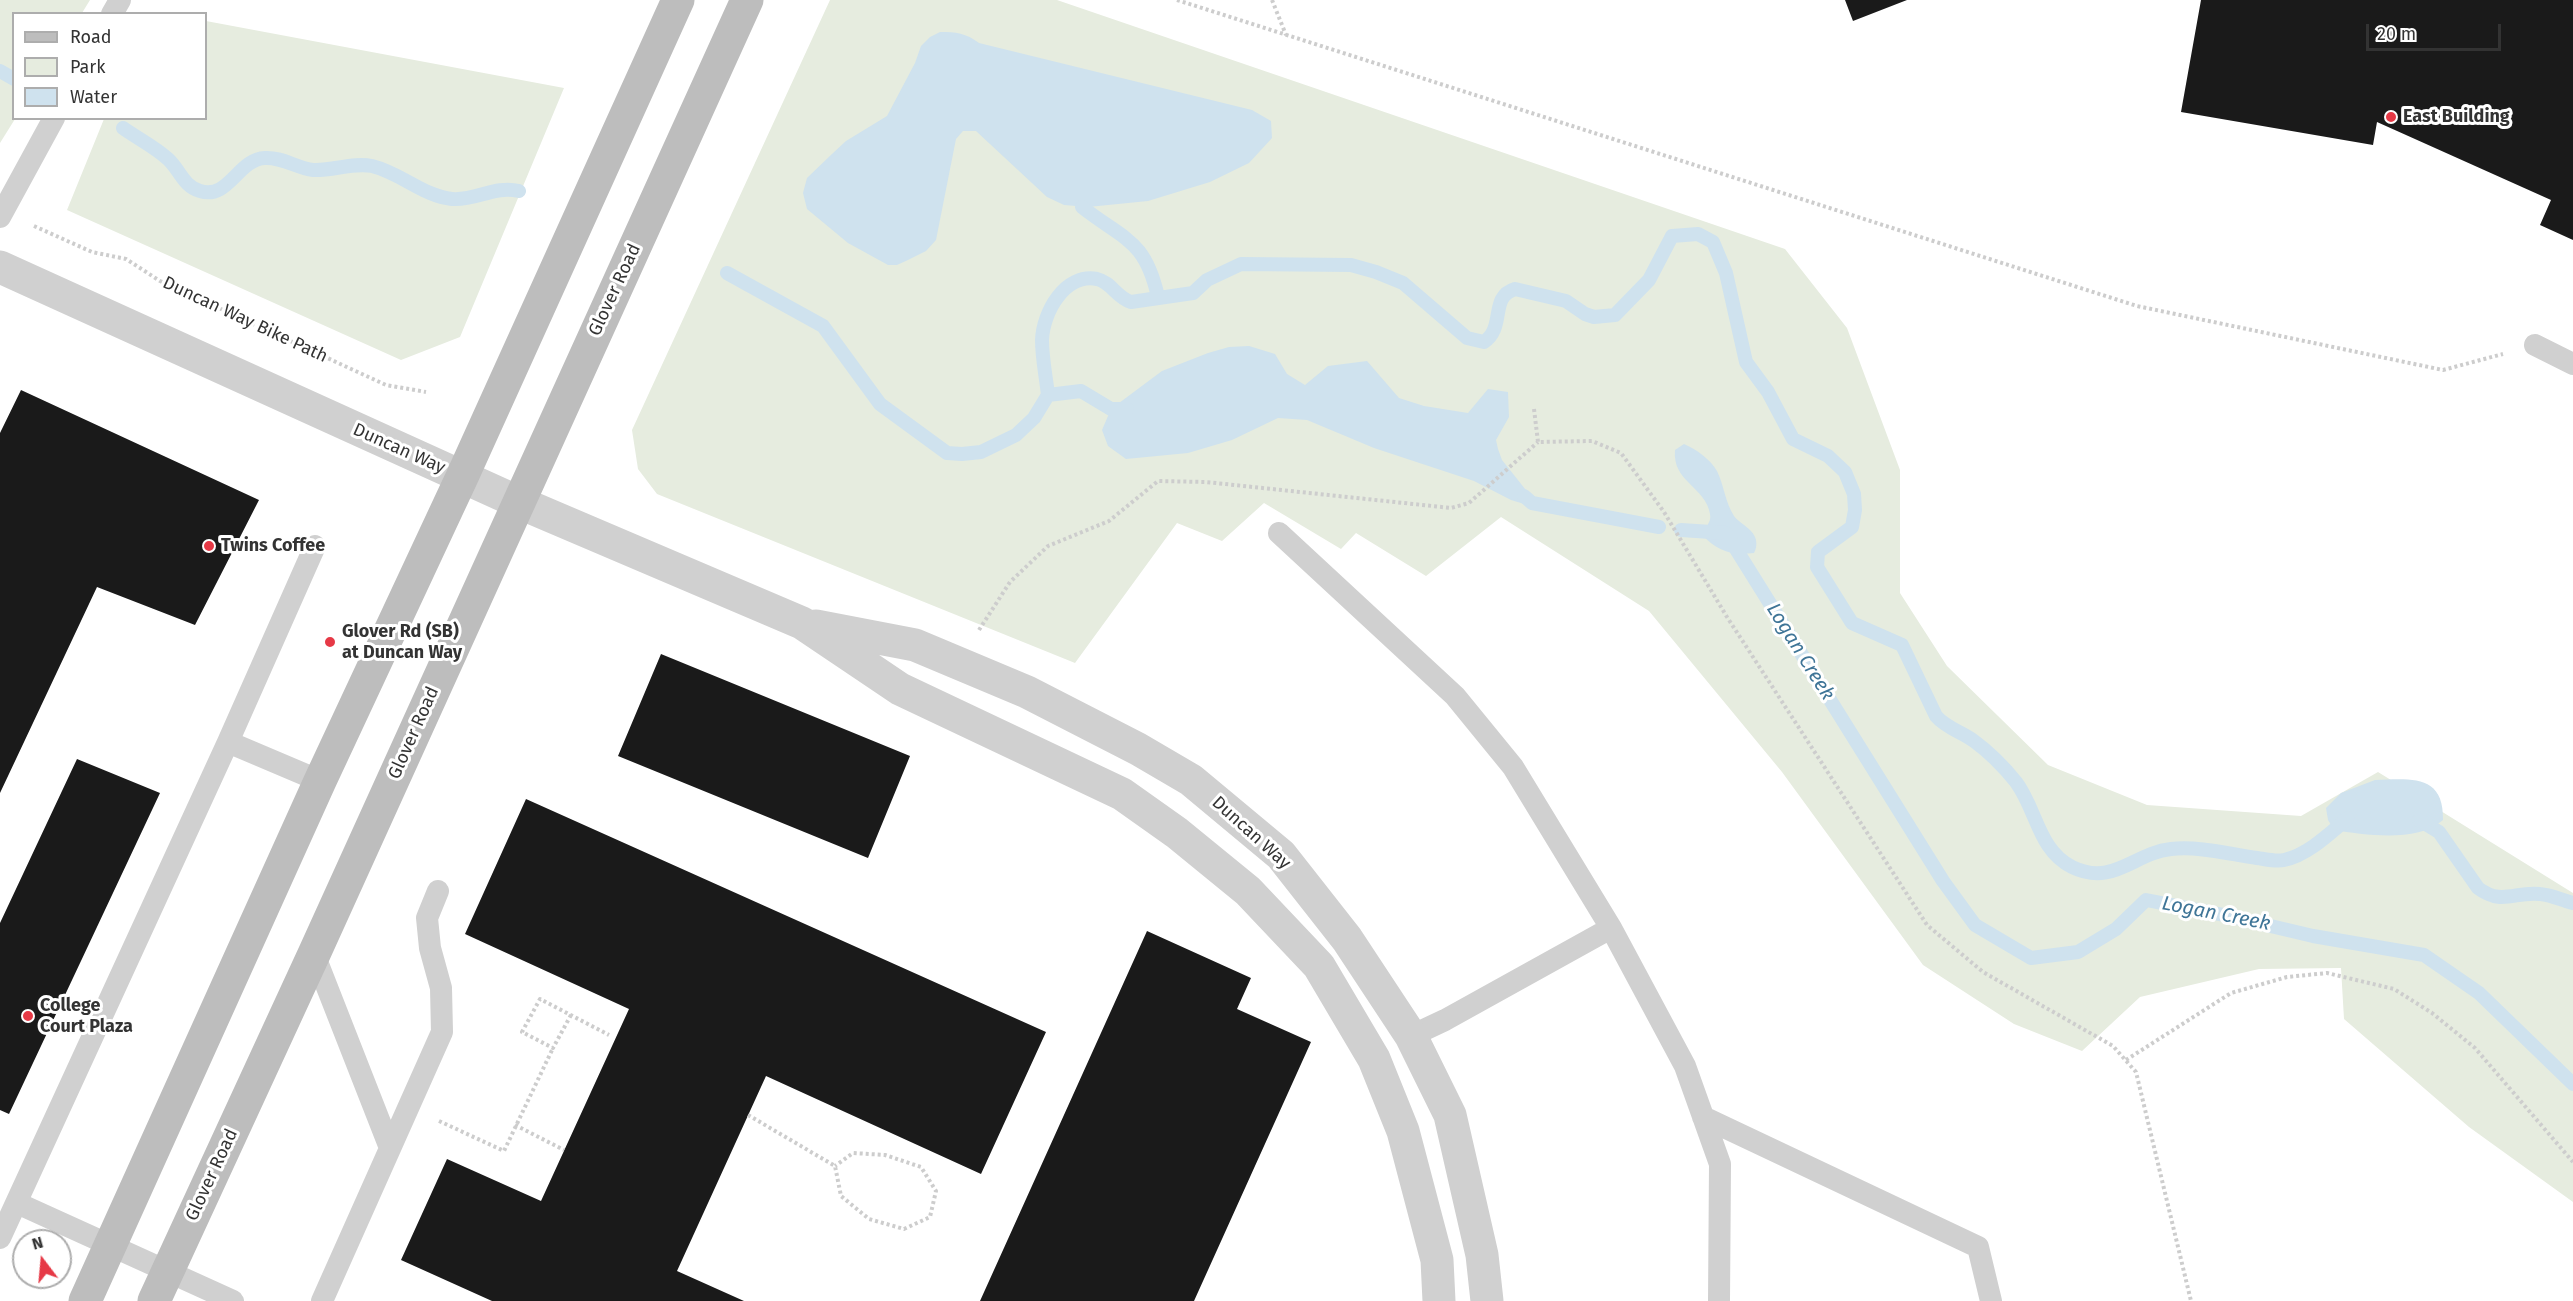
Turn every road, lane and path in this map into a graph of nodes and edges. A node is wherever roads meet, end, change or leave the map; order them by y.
1 (678, 0) edge
2 (747, 0) edge
3 (1177, 0) edge
4 (1272, 0) edge
5 (1286, 35) junction
6 (53, 120) edge
7 (1, 214) edge
8 (0, 267) edge
9 (2535, 345) joint
10 (2573, 364) edge
11 (426, 392) dead end
12 (1534, 409) dead end
13 (1538, 442) junction
14 (462, 477) junction
15 (518, 502) junction
16 (1279, 533) dead end
17 (315, 546) dead end
18 (802, 623) junction
19 (975, 636) dead end
20 (228, 742) junction
21 (320, 781) junction
22 (438, 891) dead end
23 (1611, 928) junction
24 (314, 954) junction
25 (571, 1015) junction
26 (609, 1035) dead end
27 (1411, 1036) junction
28 (553, 1048) junction
29 (2126, 1060) junction
30 (409, 1107) junction
31 (748, 1115) dead end
32 (1703, 1117) junction
33 (515, 1125) junction
34 (390, 1148) junction
35 (564, 1149) dead end
36 (2573, 1162) edge
37 (835, 1166) junction
38 (17, 1203) junction
39 (0, 1238) edge
40 (111, 1245) junction
41 (167, 1271) junction
42 (85, 1301) edge
43 (153, 1301) edge
44 (233, 1301) edge
45 (322, 1301) edge
46 (1439, 1301) edge
47 (1487, 1301) edge
48 (1719, 1301) edge
49 (1991, 1301) edge
50 (2191, 1301) edge

1 - 14 main road
2 - 15 main road, Glover Road
3 - 5 path
4 - 5 path
5 - 9 path
6 - 7 lane
7 - 11 path, Duncan Way Bike Path
8 - 14 street, Duncan Way
9 - 10 lane
12 - 13 path
13 - 19 path
13 - 29 path
14 - 15 street, Duncan Way
14 - 21 main road
15 - 18 street, Duncan Way
15 - 24 main road, Glover Road
16 - 23 lane
17 - 20 lane
18 - 27 street, Duncan Way
18 - 46 street, Duncan Way
20 - 21 lane
20 - 38 lane
21 - 40 main road
22 - 30 lane
23 - 27 lane
23 - 32 lane
24 - 34 lane
24 - 41 main road, Glover Road
25 - 26 path
25 - 28 path
25 - 28 path
27 - 47 street, Duncan Way
28 - 33 path
29 - 36 path
29 - 50 path
30 - 33 path
30 - 34 lane
31 - 37 path
32 - 48 lane
32 - 49 lane
33 - 35 path
34 - 45 lane
37 - 37 path
38 - 39 lane
38 - 40 lane
40 - 41 lane
40 - 42 main road
41 - 43 main road, Glover Road
41 - 44 lane

